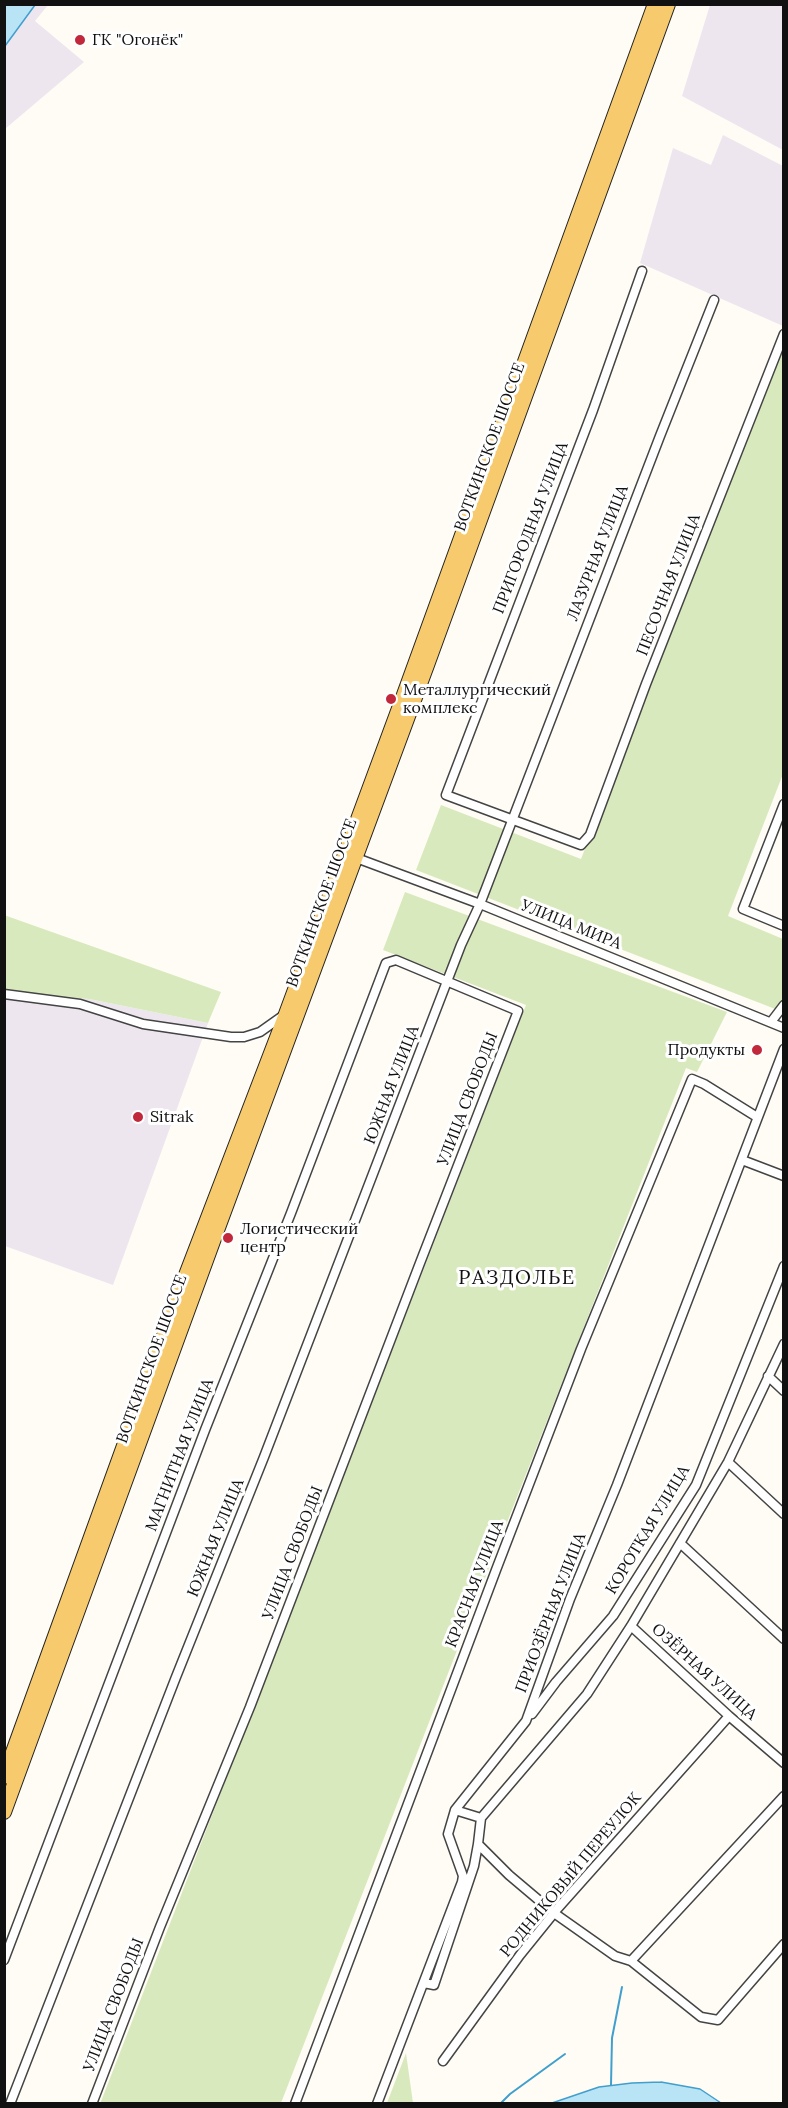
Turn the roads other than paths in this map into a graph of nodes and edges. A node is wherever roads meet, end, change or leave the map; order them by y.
1 (655, 4) edge
2 (668, 4) edge
3 (642, 271) dead end
4 (714, 300) dead end
5 (783, 334) edge
6 (783, 804) edge
7 (512, 819) junction
8 (351, 856) junction
9 (480, 904) junction
10 (783, 926) edge
11 (448, 983) junction
12 (4, 994) edge
13 (783, 1005) edge
14 (286, 1014) junction
15 (771, 1022) junction
16 (783, 1028) edge
17 (783, 1049) edge
18 (757, 1117) junction
19 (742, 1160) junction
20 (783, 1176) edge
21 (783, 1266) edge
22 (783, 1344) edge
23 (768, 1377) junction
24 (783, 1391) edge
25 (728, 1462) junction
26 (783, 1514) edge
27 (680, 1543) junction
28 (631, 1626) junction
29 (783, 1639) edge
30 (729, 1716) junction
31 (526, 1721) junction
32 (783, 1763) edge
33 (4, 1777) edge
34 (783, 1796) edge
35 (455, 1810) junction
36 (4, 1812) edge
37 (481, 1818) junction
38 (478, 1844) junction
39 (554, 1913) junction
40 (783, 1944) edge
41 (4, 1959) edge
42 (631, 1961) junction
43 (423, 1983) junction
44 (443, 2061) dead end
45 (10, 2103) edge
46 (92, 2103) edge
47 (295, 2103) edge
48 (377, 2103) edge

1 - 8 main road, ВОТКИНСКОЕ ШОССЕ
2 - 8 main road, ВОТКИНСКОЕ ШОССЕ
3 - 7 street, ПРИГОРОДНАЯ УЛИЦА
4 - 7 street, ЛАЗУРНАЯ УЛИЦА
5 - 7 street, ПЕСОЧНАЯ УЛИЦА
6 - 10 street
7 - 9 street, ЛАЗУРНАЯ УЛИЦА
8 - 9 street, УЛИЦА МИРА
8 - 14 main road, ВОТКИНСКОЕ ШОССЕ
8 - 36 main road, ВОТКИНСКОЕ ШОССЕ
9 - 11 street, ЮЖНАЯ УЛИЦА
9 - 15 street, УЛИЦА МИРА
11 - 41 street, МАГНИТНАЯ УЛИЦА
11 - 45 street, ЮЖНАЯ УЛИЦА
11 - 46 street, УЛИЦА СВОБОДЫ
12 - 14 street
13 - 15 street
14 - 33 main road, ВОТКИНСКОЕ ШОССЕ
15 - 16 street, УЛИЦА МИРА
17 - 18 street, ПРИОЗЁРНАЯ УЛИЦА
18 - 19 street, ПРИОЗЁРНАЯ УЛИЦА
18 - 47 street, КРАСНАЯ УЛИЦА
19 - 20 street
19 - 31 street, ПРИОЗЁРНАЯ УЛИЦА
21 - 31 street, КОРОТКАЯ УЛИЦА
22 - 23 street
23 - 24 street
23 - 25 street
25 - 26 street
25 - 27 street
27 - 28 street
27 - 29 street
28 - 30 street, ОЗЁРНАЯ УЛИЦА
28 - 37 street
30 - 32 street, ОЗЁРНАЯ УЛИЦА
30 - 39 street, РОДНИКОВЫЙ ПЕРЕУЛОК
31 - 35 street, ПРИОЗЁРНАЯ УЛИЦА
34 - 42 street
35 - 37 street
35 - 43 street, ПРИОЗЁРНАЯ УЛИЦА
37 - 38 street
38 - 39 street
38 - 43 street
39 - 42 street
39 - 44 street, РОДНИКОВЫЙ ПЕРЕУЛОК
40 - 42 street
43 - 48 street, ПРИОЗЁРНАЯ УЛИЦА

